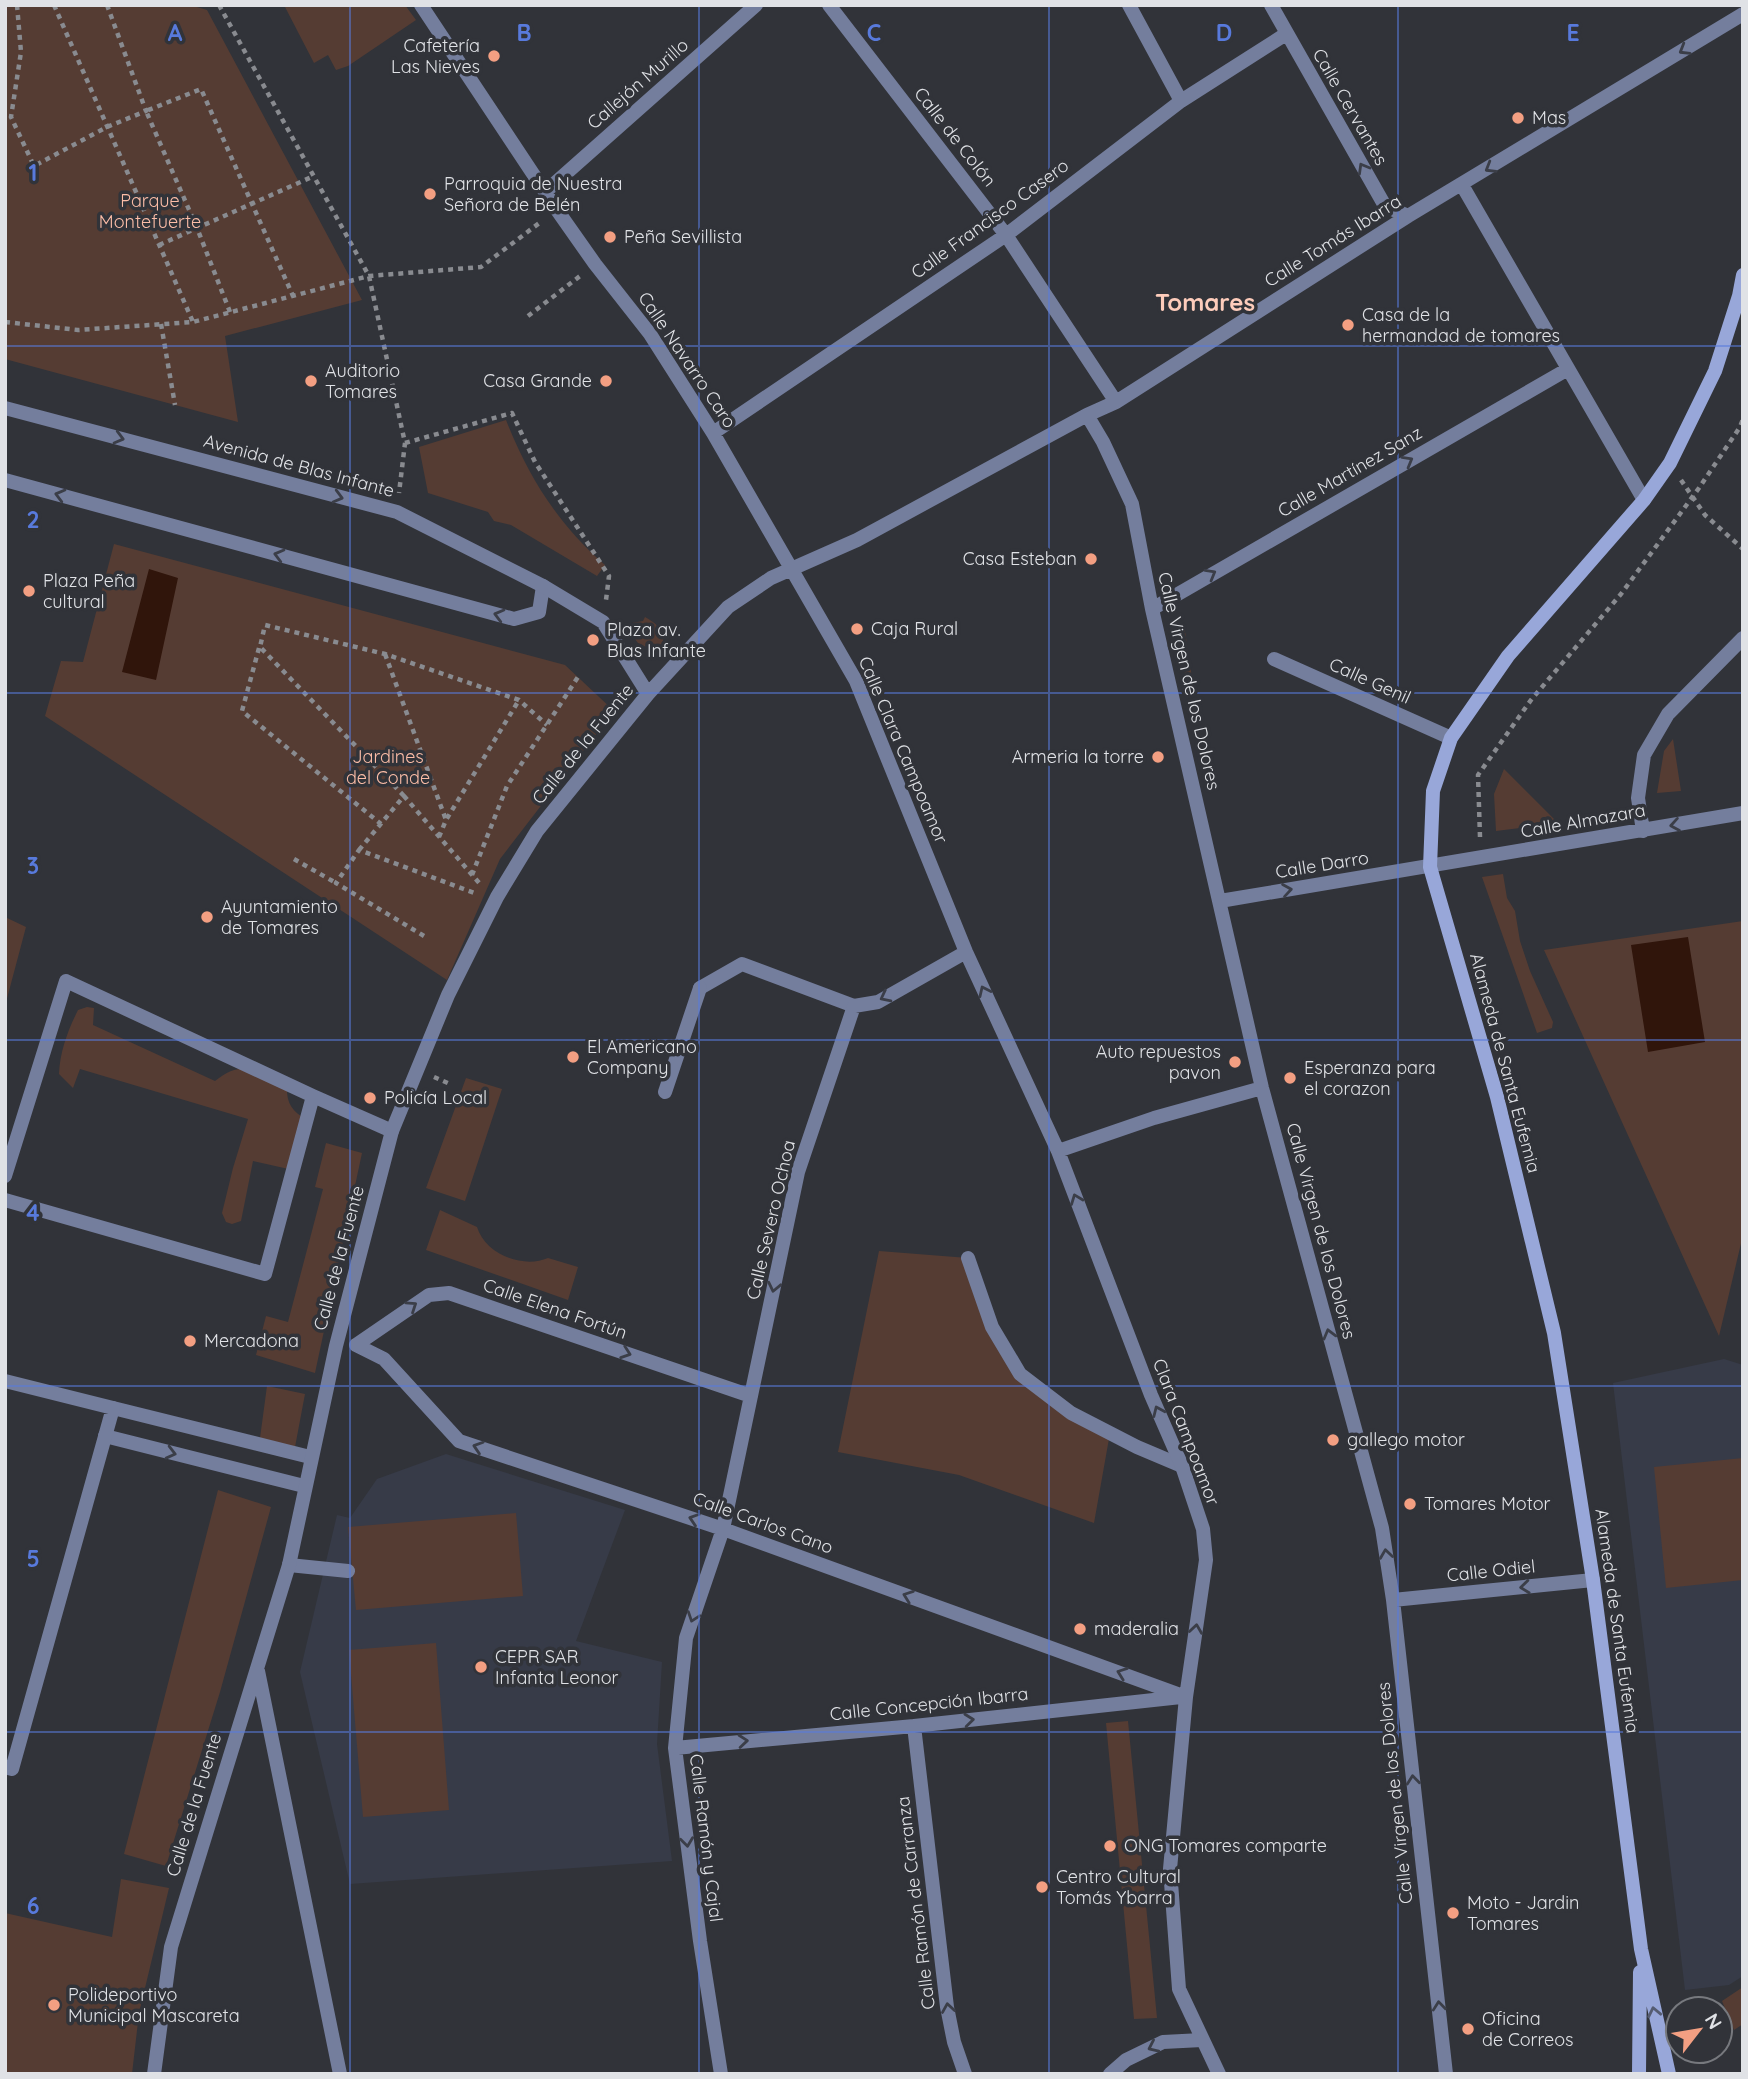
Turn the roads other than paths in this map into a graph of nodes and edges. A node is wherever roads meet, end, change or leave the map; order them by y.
1 (421, 5) edge
2 (756, 5) edge
3 (829, 5) edge
4 (1129, 5) edge
5 (1271, 5) edge
6 (1743, 14) edge
7 (1286, 33) junction
8 (1181, 102) junction
9 (1462, 185) junction
10 (545, 192) junction
11 (1408, 216) junction
12 (1006, 235) junction
13 (1743, 275) edge
14 (1568, 369) junction
15 (1116, 401) junction
16 (5, 408) edge
17 (1087, 415) junction
18 (713, 433) junction
19 (5, 480) edge
20 (1644, 500) junction
21 (791, 570) junction
22 (544, 586) junction
23 (1152, 608) junction
24 (1743, 638) edge
25 (1274, 659) dead end
26 (648, 694) junction
27 (1451, 738) junction
28 (1743, 813) edge
29 (1643, 831) junction
30 (1430, 867) junction
31 (1220, 901) junction
32 (967, 952) junction
33 (854, 1006) junction
34 (1262, 1088) junction
35 (665, 1092) dead end
36 (313, 1096) junction
37 (392, 1131) junction
38 (1058, 1151) junction
39 (5, 1176) edge
40 (5, 1200) edge
41 (968, 1258) dead end
42 (356, 1345) junction
43 (336, 1346) junction
44 (5, 1381) edge
45 (751, 1396) junction
46 (113, 1408) junction
47 (105, 1436) junction
48 (310, 1457) junction
49 (1182, 1466) junction
50 (304, 1486) junction
51 (723, 1529) junction
52 (289, 1565) junction
53 (348, 1571) dead end
54 (1593, 1580) junction
55 (1393, 1600) junction
56 (257, 1668) junction
57 (1186, 1697) junction
58 (915, 1726) junction
59 (675, 1748) junction
60 (5, 1767) edge
61 (1641, 1949) junction
62 (1202, 2040) junction
63 (153, 2074) edge
64 (340, 2074) edge
65 (721, 2074) edge
66 (965, 2074) edge
67 (1110, 2074) edge
68 (1219, 2074) edge
69 (1446, 2074) edge
70 (1639, 2074) edge
71 (1669, 2074) edge

1 - 10 street, Calle Navarro Caro
2 - 10 street, Callejón Murillo
3 - 12 street, Calle de Colón
4 - 8 street
5 - 7 street, Calle Cervantes
6 -> 9 street, Calle Tomás Ibarra
7 - 8 street, Calle Francisco Casero
11 -> 7 street, Calle Cervantes
8 - 12 street, Calle Francisco Casero
9 - 11 street, Calle Tomás Ibarra
9 - 14 street
10 - 18 street, Calle Navarro Caro
11 - 15 street, Calle Tomás Ibarra
12 - 15 street, Calle de Colón
12 - 18 street, Calle Francisco Casero
13 - 20 street, Alameda de Santa Eufemia
14 - 20 street
23 -> 14 street, Calle Martínez Sanz
15 - 17 street, Calle Tomás Ibarra
16 -> 22 street, Avenida de Blas Infante
17 - 21 street, Calle Tomás Ibarra
17 - 23 street, Calle Virgen de los Dolores
18 - 21 street, Calle Navarro Caro
22 -> 19 street
20 - 27 street, Alameda de Santa Eufemia
21 - 26 street, Calle de la Fuente
21 - 32 street, Calle Clara Campoamor
22 - 26 street, Avenida de Blas Infante
23 - 31 street, Calle Virgen de los Dolores
24 - 29 street
25 - 27 street, Calle Genil
26 - 37 street, Calle de la Fuente
27 - 30 street, Alameda de Santa Eufemia
28 -> 29 street, Calle Almazara
29 - 30 street, Calle Almazara
31 -> 30 street, Calle Darro
30 - 54 street, Alameda de Santa Eufemia
31 - 34 street, Calle Virgen de los Dolores
32 -> 33 street
38 -> 32 street, Clara Campoamor
33 - 35 street
33 -> 45 street, Calle Severo Ochoa
34 - 38 street
55 -> 34 street, Calle Virgen de los Dolores
36 - 37 street
36 - 39 street
36 - 40 street
37 - 43 street, Calle de la Fuente
49 -> 38 street, Clara Campoamor
41 - 49 street
42 - 43 street
42 -> 45 street, Calle Elena Fortún
51 -> 42 street, Calle Carlos Cano
43 - 48 street, Calle de la Fuente
44 - 46 street
45 - 51 street, Calle Severo Ochoa
46 - 47 street
46 - 48 street
47 -> 50 street
47 - 60 street
48 - 50 street, Calle de la Fuente
57 -> 49 street, Clara Campoamor
50 - 52 street, Calle de la Fuente
57 -> 51 street, Calle Carlos Cano
51 -> 59 street, Calle Ramón y Cajal
52 - 53 street
52 - 56 street, Calle de la Fuente
54 -> 55 street, Calle Odiel
54 - 61 street, Alameda de Santa Eufemia
69 -> 55 street, Calle Virgen de los Dolores
56 - 63 street, Calle de la Fuente
56 - 64 street
58 -> 57 street, Calle Concepción Ibarra
57 - 62 street, Clara Campoamor
59 -> 58 street, Calle Concepción Ibarra
66 -> 58 street, Calle Ramón de Carranza
59 -> 65 street, Calle Ramón y Cajal
61 - 70 street, Alameda de Santa Eufemia
71 -> 61 street, Alameda de Santa Eufemia
62 -> 67 street
62 - 68 street, Clara Campoamor

